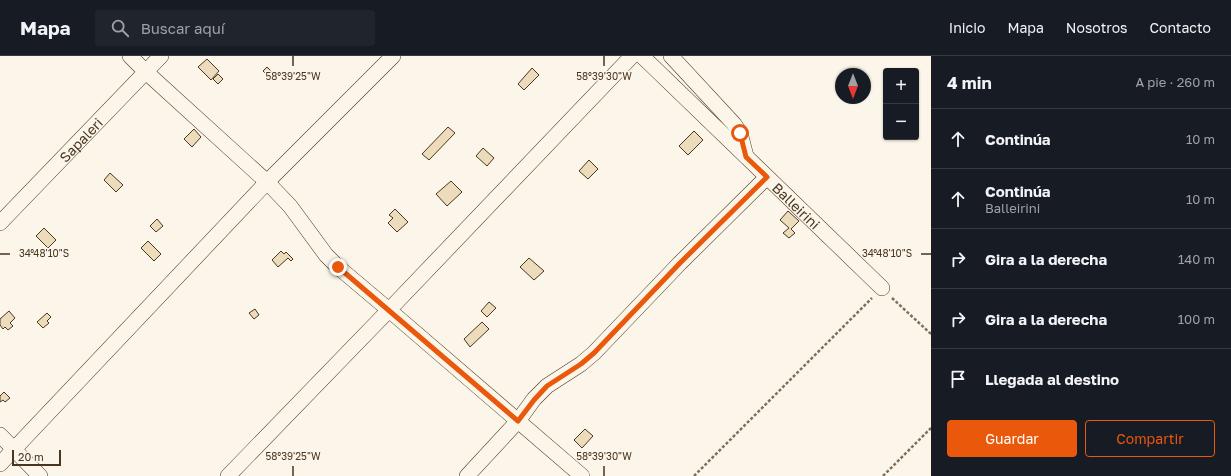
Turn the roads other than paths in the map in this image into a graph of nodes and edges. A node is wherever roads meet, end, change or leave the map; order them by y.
1 (130, 56) edge
2 (161, 56) edge
3 (393, 56) edge
4 (632, 56) edge
5 (642, 56) edge
6 (671, 56) edge
7 (146, 72) junction
8 (746, 157) junction
9 (767, 177) junction
10 (267, 182) junction
11 (0, 223) edge
12 (882, 288) road end
13 (389, 310) junction
14 (518, 421) junction
15 (0, 435) edge
16 (14, 449) junction
17 (0, 464) edge
18 (40, 476) edge
19 (228, 476) edge
20 (467, 476) edge
21 (582, 476) edge

1 - 7 street
2 - 7 street, Sapaleri
3 - 10 street
4 - 13 street
5 - 8 street, Balleirini
6 - 8 street
7 - 10 street
7 - 11 street, Sapaleri
8 - 9 street, Balleirini
9 - 12 street, Balleirini
9 - 14 street
10 - 13 street
10 - 16 street
13 - 14 street
13 - 19 street
14 - 20 street
14 - 21 street
15 - 16 street
16 - 17 street
16 - 18 street

